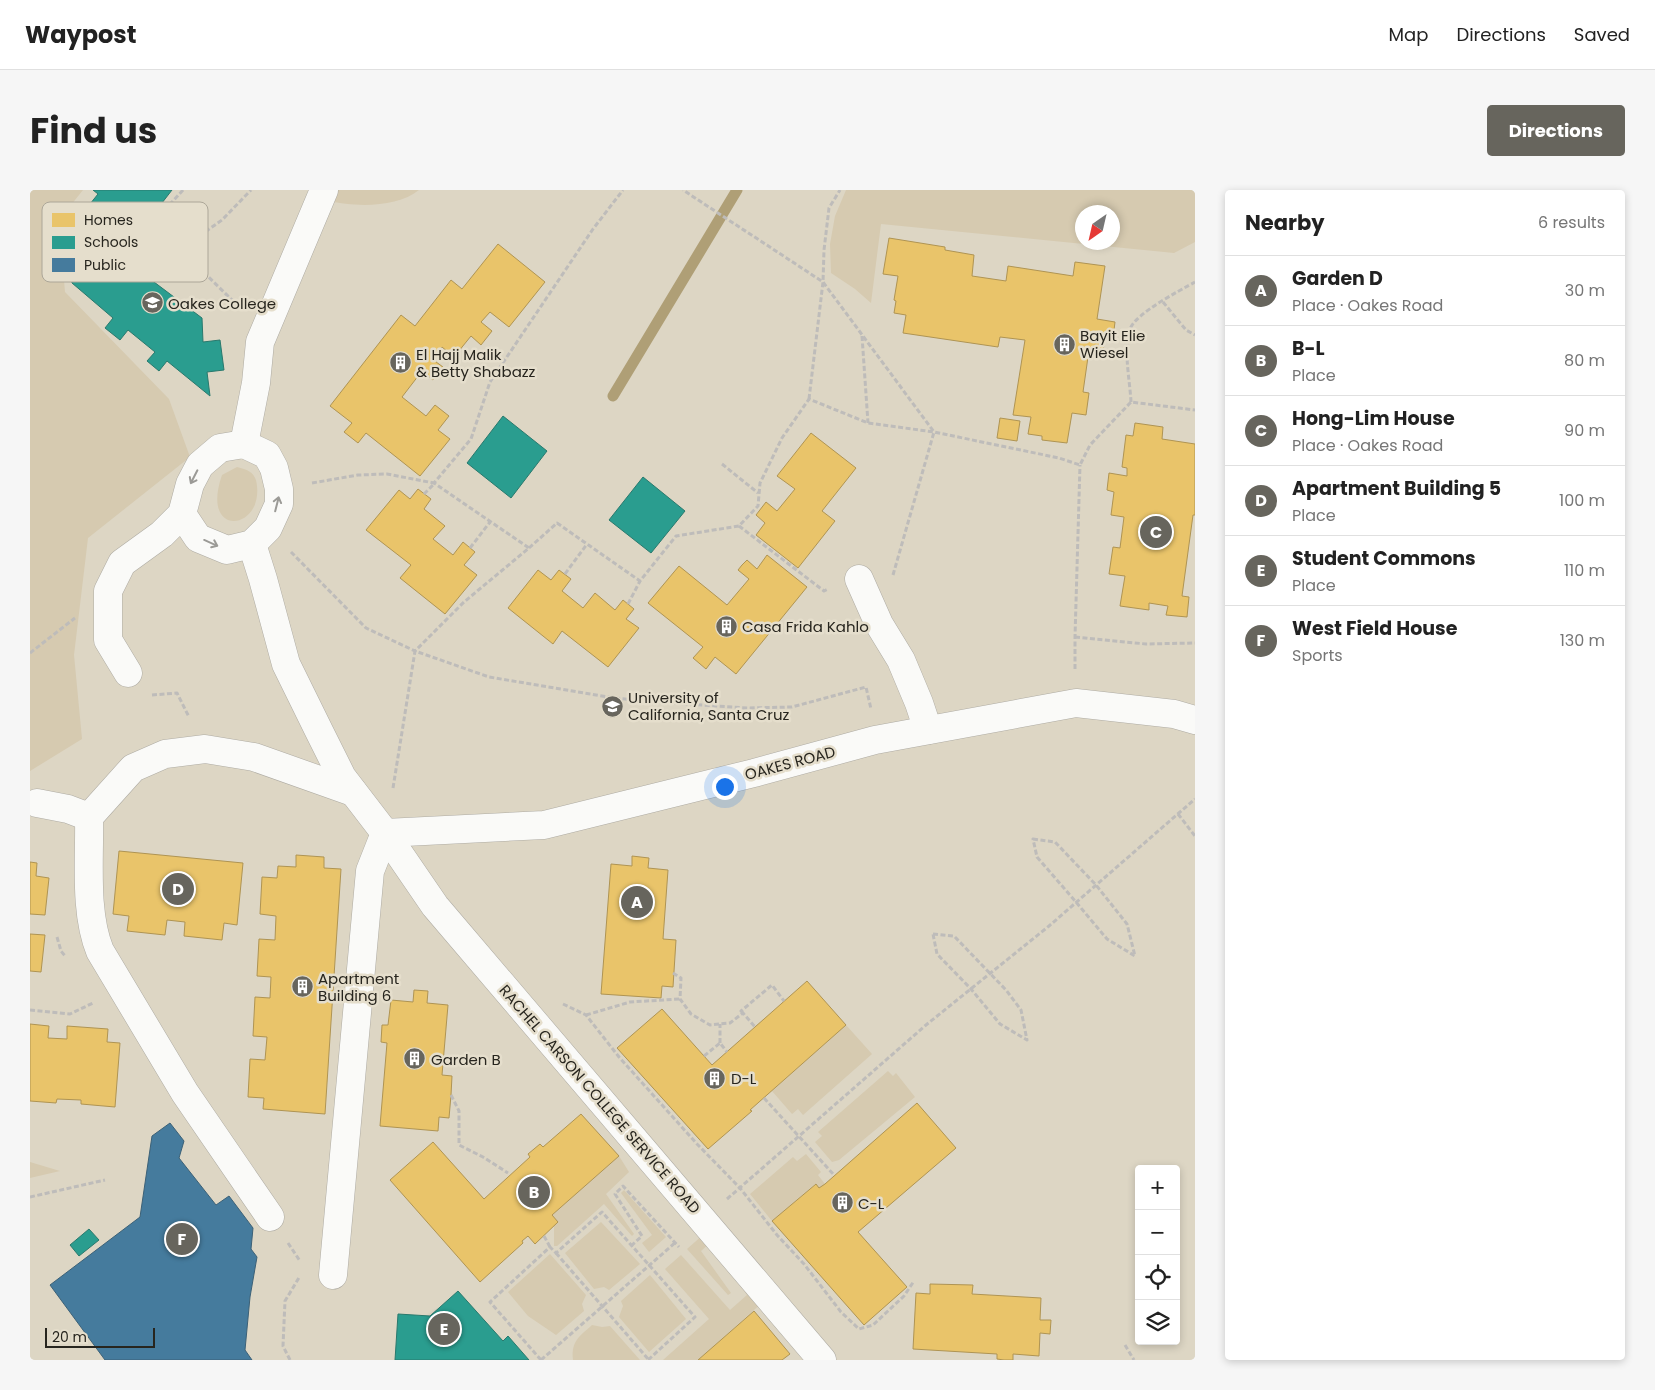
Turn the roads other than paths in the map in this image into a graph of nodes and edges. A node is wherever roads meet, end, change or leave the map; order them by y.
1 (324, 190) edge
2 (244, 444) junction
3 (182, 514) junction
4 (260, 536) junction
5 (859, 579) road end
6 (128, 673) dead end
7 (1195, 720) edge
8 (928, 730) junction
9 (353, 792) junction
10 (37, 803) dead end
11 (89, 817) junction
12 (385, 833) junction
13 (270, 1217) road end
14 (333, 1276) dead end
15 (822, 1360) edge

1 - 2 street
2 -> 3 street
4 -> 2 street
3 -> 4 street
3 - 6 street
4 - 9 street, RACHEL CARSON COLLEGE SERVICE ROAD
5 - 8 street
7 - 8 street, OAKES ROAD
8 - 12 street, OAKES ROAD
9 - 11 street
9 - 12 street, RACHEL CARSON COLLEGE SERVICE ROAD
10 - 11 street
11 - 13 street
12 - 14 street
12 - 15 street, RACHEL CARSON COLLEGE SERVICE ROAD

